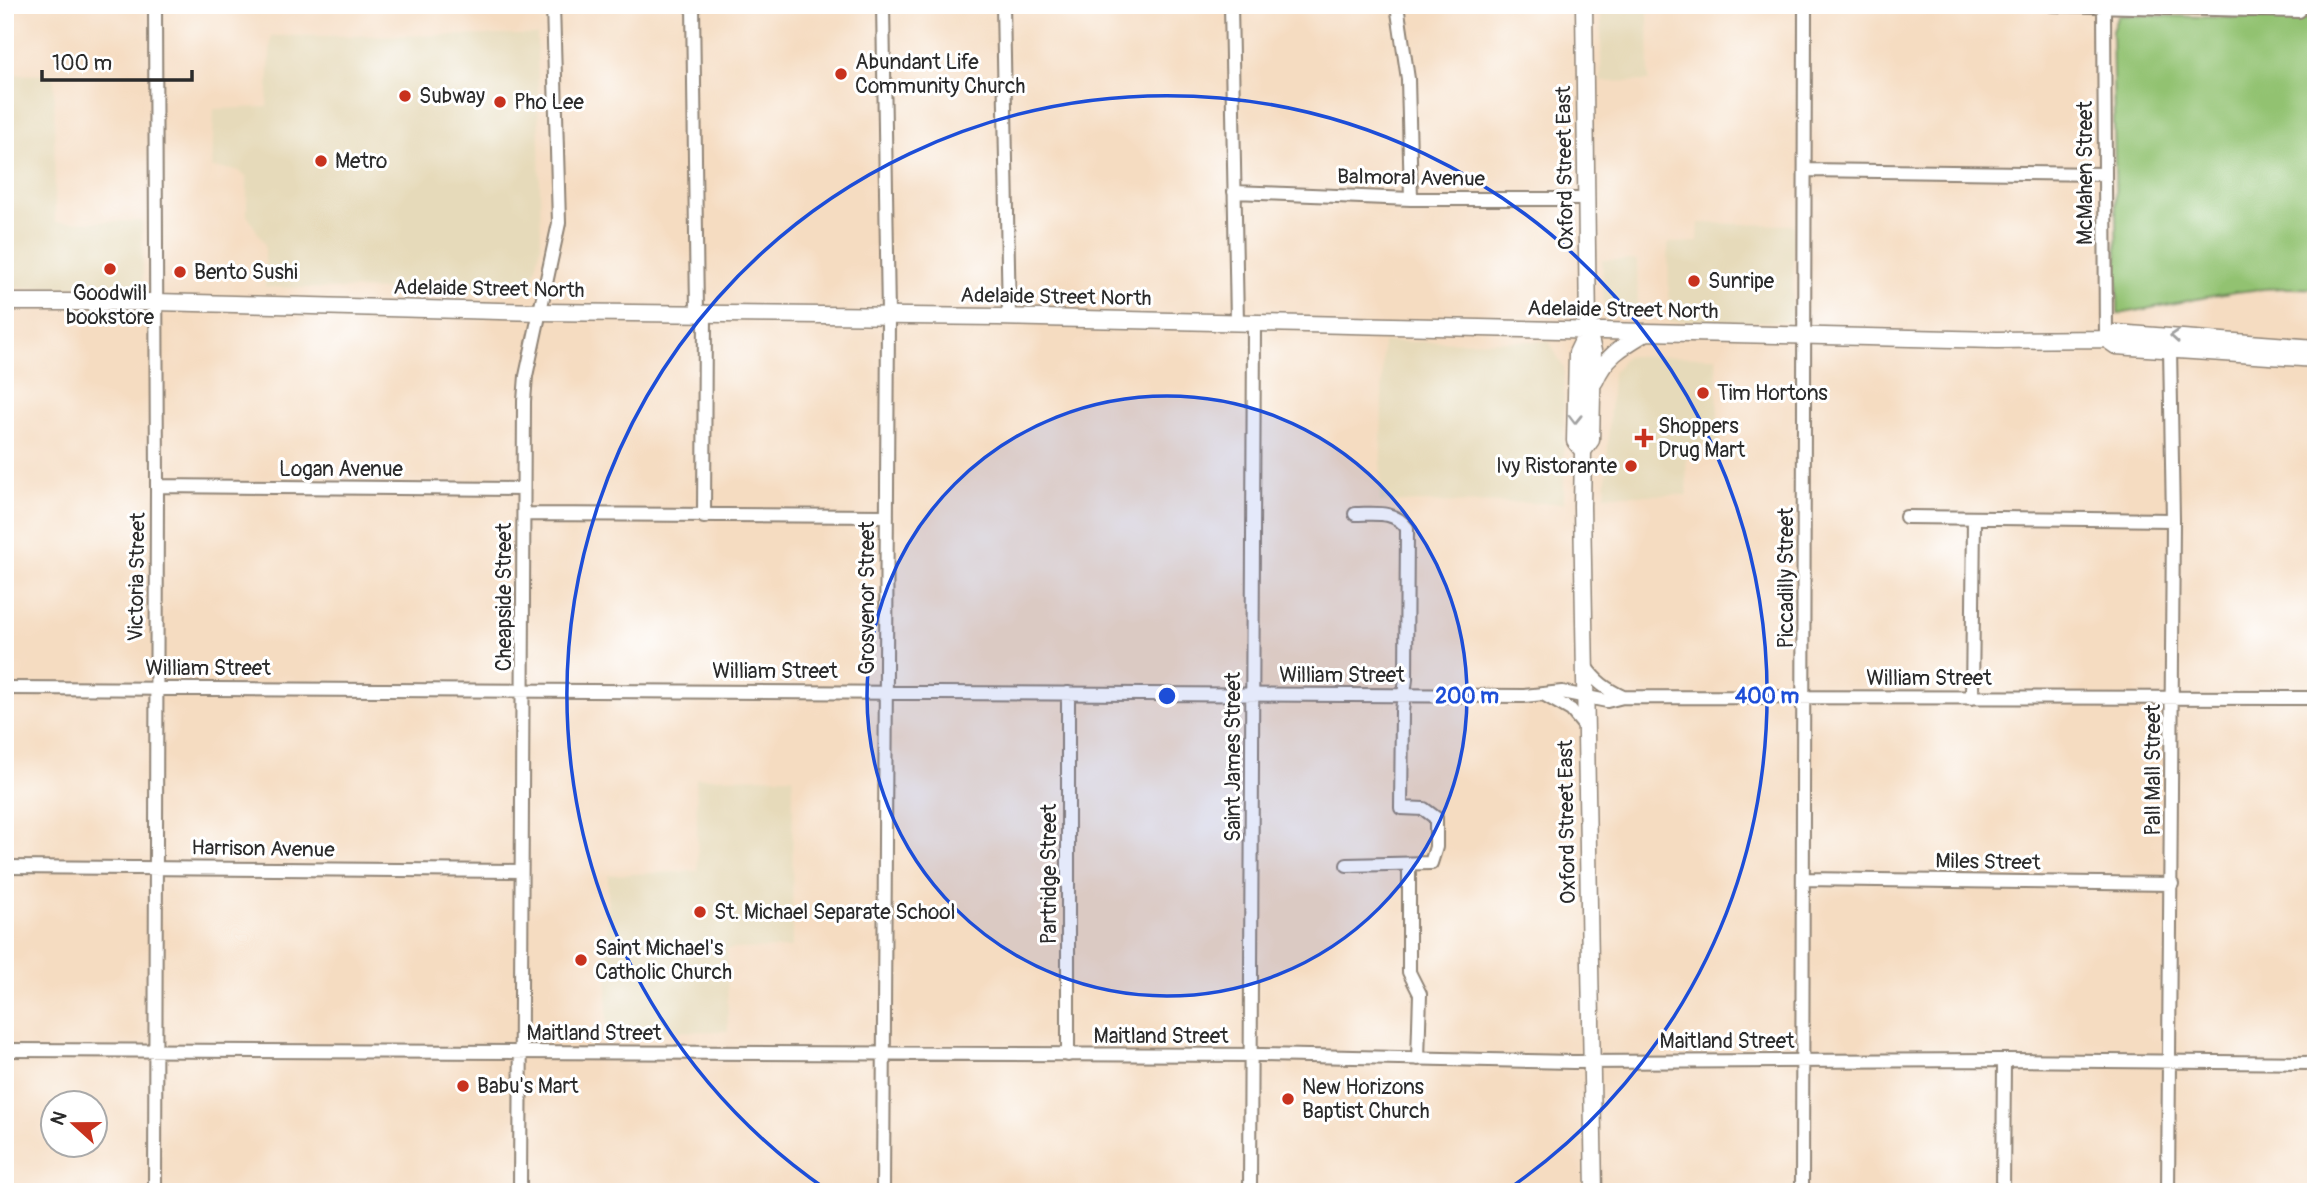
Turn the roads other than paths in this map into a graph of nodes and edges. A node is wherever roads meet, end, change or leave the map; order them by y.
1 (155, 5) edge
2 (553, 5) edge
3 (693, 5) edge
4 (883, 5) edge
5 (1003, 5) edge
6 (1231, 5) edge
7 (1397, 5) edge
8 (1584, 5) edge
9 (1805, 5) edge
10 (2052, 5) edge
11 (2100, 6) edge
12 (2299, 11) dead end
13 (1807, 170) junction
14 (2105, 174) junction
15 (1234, 192) junction
16 (1411, 199) junction
17 (1587, 199) junction
18 (5, 302) edge
19 (156, 302) junction
20 (540, 312) junction
21 (701, 312) junction
22 (888, 315) junction
23 (1009, 317) junction
24 (1237, 323) junction
25 (1254, 323) junction
26 (1588, 330) junction
27 (1647, 331) junction
28 (1805, 335) junction
29 (2106, 339) junction
30 (2170, 348) junction
31 (2316, 348) edge
32 (2316, 359) edge
33 (1592, 388) junction
34 (1583, 451) junction
35 (158, 486) junction
36 (523, 489) junction
37 (524, 514) junction
38 (1355, 514) dead end
39 (887, 516) junction
40 (704, 517) junction
41 (1906, 517) dead end
42 (1975, 518) junction
43 (2173, 520) junction
44 (1585, 666) junction
45 (156, 687) junction
46 (5, 688) edge
47 (523, 689) junction
48 (885, 691) junction
49 (1068, 693) junction
50 (1252, 693) junction
51 (1404, 694) junction
52 (1545, 695) junction
53 (1586, 696) junction
54 (1623, 697) junction
55 (1806, 697) junction
56 (1972, 698) junction
57 (2173, 698) junction
58 (2316, 698) edge
59 (1586, 728) junction
60 (1347, 865) dead end
61 (1409, 865) junction
62 (5, 867) edge
63 (155, 867) junction
64 (521, 871) junction
65 (1804, 879) junction
66 (2172, 884) junction
67 (5, 1050) edge
68 (155, 1050) junction
69 (520, 1052) junction
70 (884, 1054) junction
71 (1068, 1055) junction
72 (1250, 1055) junction
73 (1418, 1059) junction
74 (1803, 1060) junction
75 (2004, 1060) junction
76 (1592, 1061) junction
77 (2169, 1063) junction
78 (2316, 1063) edge
79 (155, 1192) edge
80 (520, 1192) edge
81 (884, 1192) edge
82 (1250, 1192) edge
83 (1594, 1192) edge
84 (1802, 1192) edge
85 (2003, 1192) edge
86 (2168, 1192) edge

1 - 19 street, Victoria Street
2 - 20 street, Cheapside Street
3 - 21 street
4 - 22 street, Grosvenor Street
5 - 23 street
6 - 15 street
7 - 16 street
8 - 17 main road, Oxford Street East
9 - 13 street, Piccadilly Street
10 - 11 street
11 - 12 street
11 - 14 street, McMahen Street
13 - 14 street
13 - 28 street, Piccadilly Street
14 - 29 street, McMahen Street
15 - 16 street, Balmoral Avenue
15 - 24 street
16 - 17 street, Balmoral Avenue
17 - 26 main road, Oxford Street East
18 - 19 main road, Adelaide Street North
19 - 20 main road, Adelaide Street North
19 - 35 street, Victoria Street
20 - 21 main road, Adelaide Street North
20 - 36 street, Cheapside Street
21 - 22 main road, Adelaide Street North
21 - 40 street
22 - 23 main road, Adelaide Street North
22 - 39 street, Grosvenor Street
23 - 24 main road, Adelaide Street North
24 - 25 main road, Adelaide Street North
25 - 26 main road, Adelaide Street North
25 - 50 street, Saint James Street
26 - 27 main road, Adelaide Street North
26 - 33 main road, Oxford Street East
26 -> 34 main road, Oxford Street East
27 - 28 main road, Adelaide Street North
27 - 33 main road
28 - 29 main road, Adelaide Street North
28 - 55 street, Piccadilly Street
29 - 30 main road, Adelaide Street North
31 -> 29 main road, Adelaide Street North
30 - 32 main road, Adelaide Street North
30 - 43 street, Pall Mall Street
33 - 34 main road, Oxford Street East
34 - 44 main road, Oxford Street East
35 - 36 street, Logan Avenue
35 - 45 street, Victoria Street
36 - 37 street, Cheapside Street
37 - 40 street
37 - 47 street, Cheapside Street
38 - 51 street
39 - 40 street
39 - 48 street, Grosvenor Street
41 - 42 street
42 - 43 street
42 - 56 street
43 - 57 street, Pall Mall Street
44 - 53 main road, Oxford Street East
44 - 54 street
45 - 46 street, William Street
45 - 47 street, William Street
45 - 63 street, Victoria Street
47 - 48 street, William Street
47 - 64 street, Cheapside Street
48 - 49 street, William Street
48 - 70 street, Grosvenor Street
49 - 50 street, William Street
49 - 71 street, Partridge Street
50 - 51 street, William Street
50 - 72 street, Saint James Street
51 - 52 street, William Street
51 - 61 street
52 - 53 street, William Street
52 - 59 street
53 - 54 street, William Street
53 - 59 main road, Oxford Street East
54 - 55 street, William Street
55 - 56 street, William Street
55 - 65 street, Piccadilly Street
56 - 57 street, William Street
57 - 58 street, William Street
57 - 66 street, Pall Mall Street
59 - 76 main road, Oxford Street East
60 - 61 street
61 - 73 street
62 - 63 street, Harrison Avenue
63 - 64 street, Harrison Avenue
63 - 68 street, Victoria Street
64 - 69 street, Cheapside Street
65 - 66 street, Miles Street
65 - 74 street, Piccadilly Street
66 - 77 street, Pall Mall Street
67 - 68 street, Maitland Street
68 - 69 street, Maitland Street
68 - 79 street, Victoria Street
69 - 70 street, Maitland Street
69 - 80 street, Cheapside Street
70 - 71 street, Maitland Street
70 - 81 street, Grosvenor Street
71 - 72 street, Maitland Street
72 - 73 street, Maitland Street
72 - 82 street, Saint James Street
73 - 76 street, Maitland Street
74 - 75 street, Maitland Street
74 - 76 street, Maitland Street
74 - 84 street, Piccadilly Street
75 - 77 street, Maitland Street
75 - 85 street
76 - 83 main road, Oxford Street East
77 - 78 street, Maitland Street
77 - 86 street, Pall Mall Street

